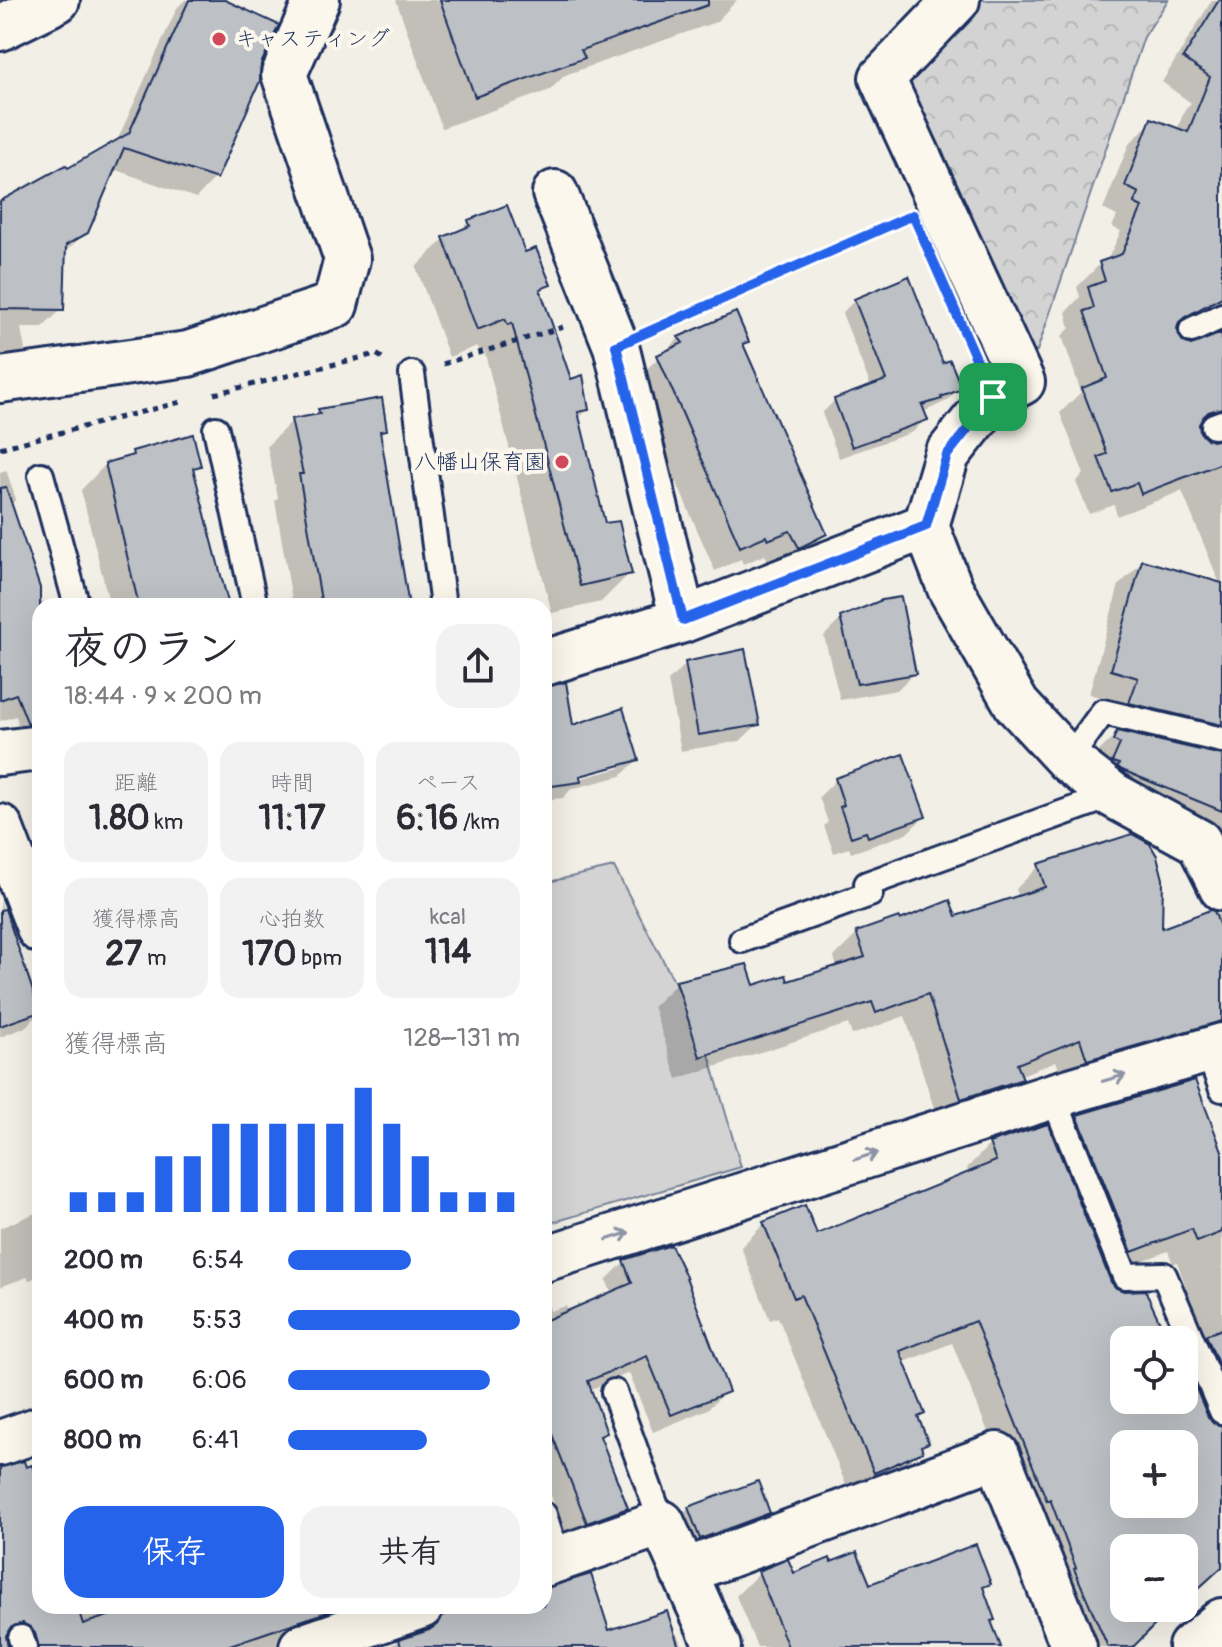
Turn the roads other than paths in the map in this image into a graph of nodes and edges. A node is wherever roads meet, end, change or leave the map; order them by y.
1 (57, 0) edge
2 (317, 0) edge
3 (957, 0) edge
4 (0, 28) edge
5 (555, 193) dead end
6 (1222, 316) edge
7 (1192, 330) dead end
8 (412, 374) road end
9 (0, 380) edge
10 (216, 429) dead end
11 (41, 475) dead end
12 (926, 526) junction
13 (75, 598) edge
14 (253, 598) edge
15 (442, 598) edge
16 (683, 620) junction
17 (552, 661) edge
18 (1222, 740) edge
19 (32, 749) edge
20 (0, 753) edge
21 (1068, 760) junction
22 (1113, 795) junction
23 (0, 827) edge
24 (8, 871) edge
25 (1222, 888) edge
26 (32, 915) edge
27 (742, 940) dead end
28 (1217, 1062) edge
29 (1053, 1096) junction
30 (552, 1256) edge
31 (614, 1392) dead end
32 (1222, 1411) edge
33 (32, 1432) edge
34 (0, 1443) edge
35 (662, 1523) junction
36 (552, 1562) edge
37 (683, 1572) junction
38 (389, 1614) edge
39 (1222, 1621) edge
40 (302, 1647) edge
41 (718, 1647) edge
42 (1074, 1647) edge
43 (1191, 1647) edge

1 - 4 street
2 - 9 street
3 - 12 street
5 - 16 street
6 - 7 lane
8 - 15 lane
10 - 14 lane
11 - 13 lane
12 - 16 street
12 - 21 street
16 - 17 street
18 - 21 lane
19 - 20 street
21 - 22 street
22 - 25 street
22 - 27 lane
23 - 24 street
24 - 26 street
29 -> 28 street
30 -> 29 street
29 - 32 lane
31 - 35 lane
33 - 34 street
35 - 36 street
35 - 37 street
37 - 41 street
37 - 42 street
38 - 40 street
39 - 43 street

